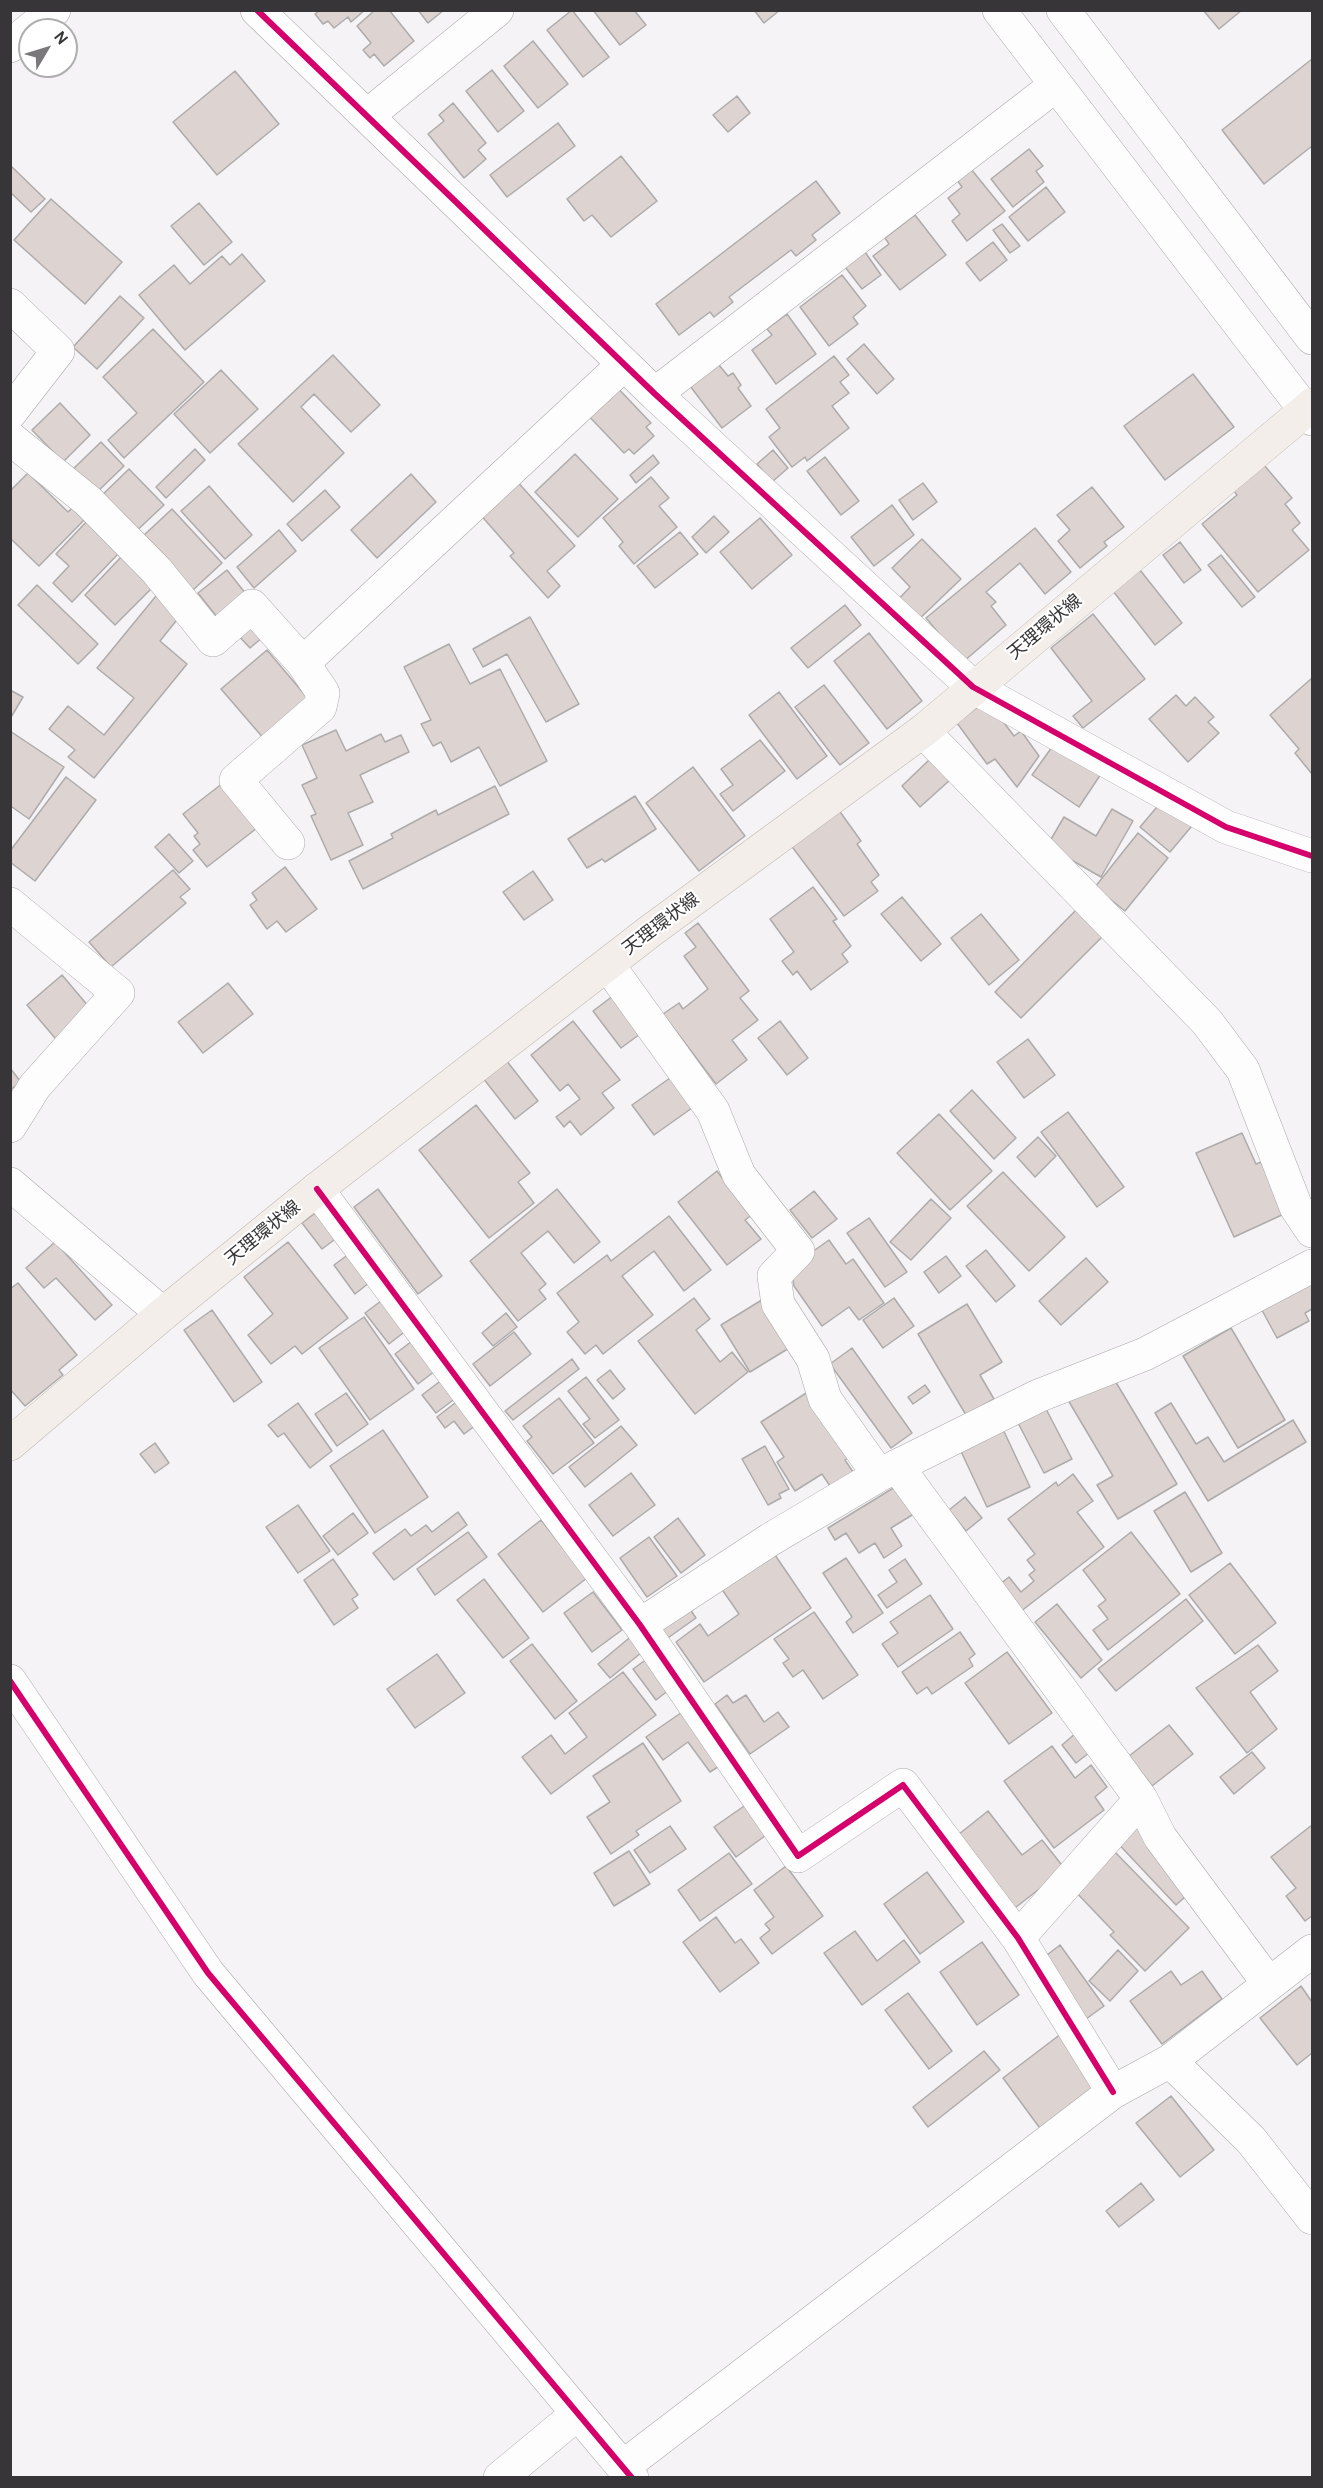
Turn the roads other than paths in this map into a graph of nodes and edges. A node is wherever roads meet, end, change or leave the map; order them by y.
1 (54, 10) edge
2 (256, 10) edge
3 (498, 10) edge
4 (999, 10) edge
5 (1063, 10) edge
6 (10, 46) edge
7 (1056, 85) junction
8 (367, 116) junction
9 (10, 305) edge
10 (1312, 338) edge
11 (624, 364) junction
12 (655, 394) junction
13 (1310, 412) edge
14 (10, 413) edge
15 (10, 438) edge
16 (303, 663) junction
17 (973, 687) junction
18 (923, 730) junction
19 (288, 843) dead end
20 (1312, 856) edge
21 (10, 904) edge
22 (608, 965) junction
23 (10, 1126) edge
24 (10, 1184) edge
25 (317, 1189) junction
26 (1312, 1231) edge
27 (1312, 1266) edge
28 (163, 1314) junction
29 (10, 1444) edge
30 (888, 1471) junction
31 (640, 1625) junction
32 (10, 1681) edge
33 (1141, 1799) junction
34 (1018, 1938) junction
35 (1312, 1951) edge
36 (1269, 1984) junction
37 (1170, 2061) junction
38 (1113, 2092) junction
39 (1312, 2218) edge
40 (577, 2414) junction
41 (628, 2472) edge
42 (500, 2478) edge

1 - 6 street
2 - 8 street
3 - 8 street
4 - 7 street
5 - 10 street
7 - 12 street
7 - 13 street
8 - 11 street
9 - 14 street
11 - 12 street
11 - 16 street
12 - 17 street
13 - 17 main road, 天理環状線
15 - 16 street
16 - 19 street
17 - 18 main road, 天理環状線
17 - 20 street
18 - 22 main road, 天理環状線
18 - 26 street
21 - 23 street
22 - 25 main road, 天理環状線
22 - 30 street
24 - 28 street
25 - 28 main road, 天理環状線
25 - 31 street
27 - 30 street
28 - 29 main road, 天理環状線
30 - 31 street
30 - 33 street
31 - 34 street
32 - 40 street
33 - 34 street
33 - 36 street
34 - 38 street
35 - 36 street
36 - 37 street
37 - 38 street
37 - 39 street
38 - 41 street
40 - 41 street
40 - 42 street

